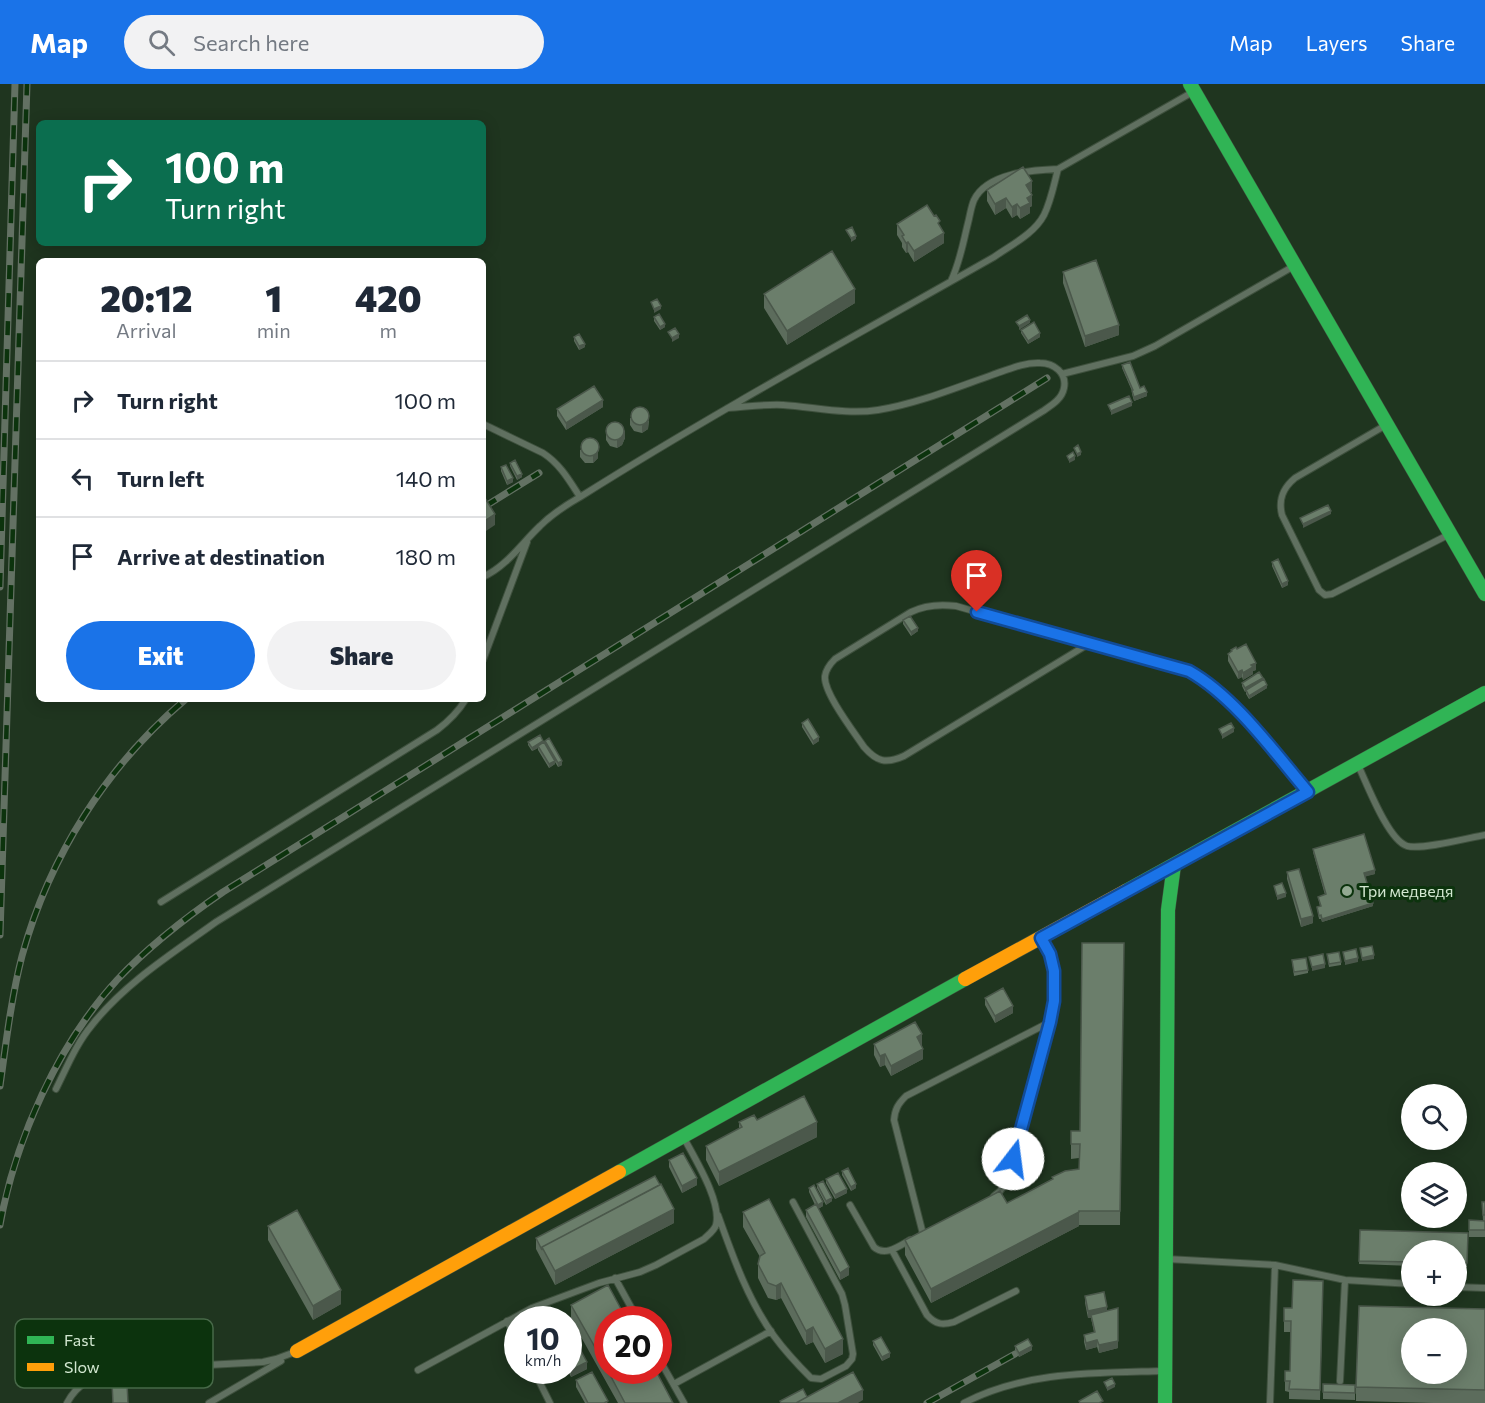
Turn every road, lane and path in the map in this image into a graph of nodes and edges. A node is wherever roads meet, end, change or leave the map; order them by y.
1 (1192, 88) edge
2 (1058, 169) junction
3 (1295, 266) junction
4 (950, 281) junction
5 (1062, 374) junction
6 (728, 408) junction
7 (486, 425) edge
8 (1387, 425) junction
9 (580, 496) junction
10 (1450, 534) junction
11 (529, 538) junction
12 (486, 575) edge
13 (1485, 594) edge
14 (1090, 643) junction
15 (486, 652) edge
16 (1485, 693) edge
17 (464, 702) edge
18 (1357, 764) junction
19 (1308, 792) junction
20 (1485, 835) edge
21 (1174, 865) junction
22 (160, 902) dead end
23 (1041, 938) junction
24 (1050, 1022) junction
25 (56, 1089) dead end
26 (683, 1136) junction
27 (992, 1197) edge
28 (793, 1202) dead end
29 (850, 1205) dead end
30 (715, 1206) junction
31 (933, 1228) edge
32 (923, 1234) junction
33 (892, 1250) junction
34 (1167, 1259) junction
35 (1275, 1265) junction
36 (615, 1278) junction
37 (1345, 1280) junction
38 (1401, 1283) edge
39 (1467, 1287) edge
40 (1485, 1288) edge
41 (1016, 1291) dead end
42 (536, 1306) edge
43 (630, 1306) edge
44 (504, 1323) edge
45 (771, 1331) junction
46 (297, 1351) junction
47 (213, 1365) edge
48 (417, 1370) dead end
49 (1165, 1371) junction
50 (672, 1381) edge
51 (1340, 1381) dead end
52 (540, 1384) edge
53 (674, 1384) junction
54 (77, 1388) edge
55 (67, 1403) edge
56 (209, 1403) edge
57 (550, 1403) edge
58 (684, 1403) edge
59 (964, 1403) edge
60 (1165, 1403) edge
61 (1270, 1403) edge

1 - 2 lane
1 - 3 street
2 - 4 lane
2 - 4 lane
3 - 5 lane
3 - 8 street
4 - 6 lane
5 - 6 lane
5 - 25 lane
6 - 9 lane
7 - 9 lane
8 - 10 street
8 - 10 lane
9 - 11 lane
10 - 13 street
11 - 12 lane
11 - 15 lane
14 - 14 lane
14 - 19 lane
16 - 18 street
17 - 22 lane
18 - 19 street
18 - 20 lane
19 - 21 street
21 - 23 street
21 - 34 street
23 - 24 lane
23 - 26 street
24 - 27 lane
24 - 32 lane
26 - 30 lane
26 - 46 street
28 - 45 lane
29 - 33 lane
30 - 36 lane
30 - 45 lane
31 - 32 lane
32 - 33 lane
33 - 41 lane
34 - 35 lane
34 - 49 street
35 - 37 lane
35 - 61 lane
36 - 42 lane
36 - 43 lane
37 - 38 lane
37 - 51 lane
39 - 40 lane
44 - 48 lane
45 - 53 lane
46 - 47 lane
46 - 56 lane
49 - 59 lane
49 - 60 street
50 - 53 lane
52 - 57 lane
53 - 58 lane
54 - 55 lane

